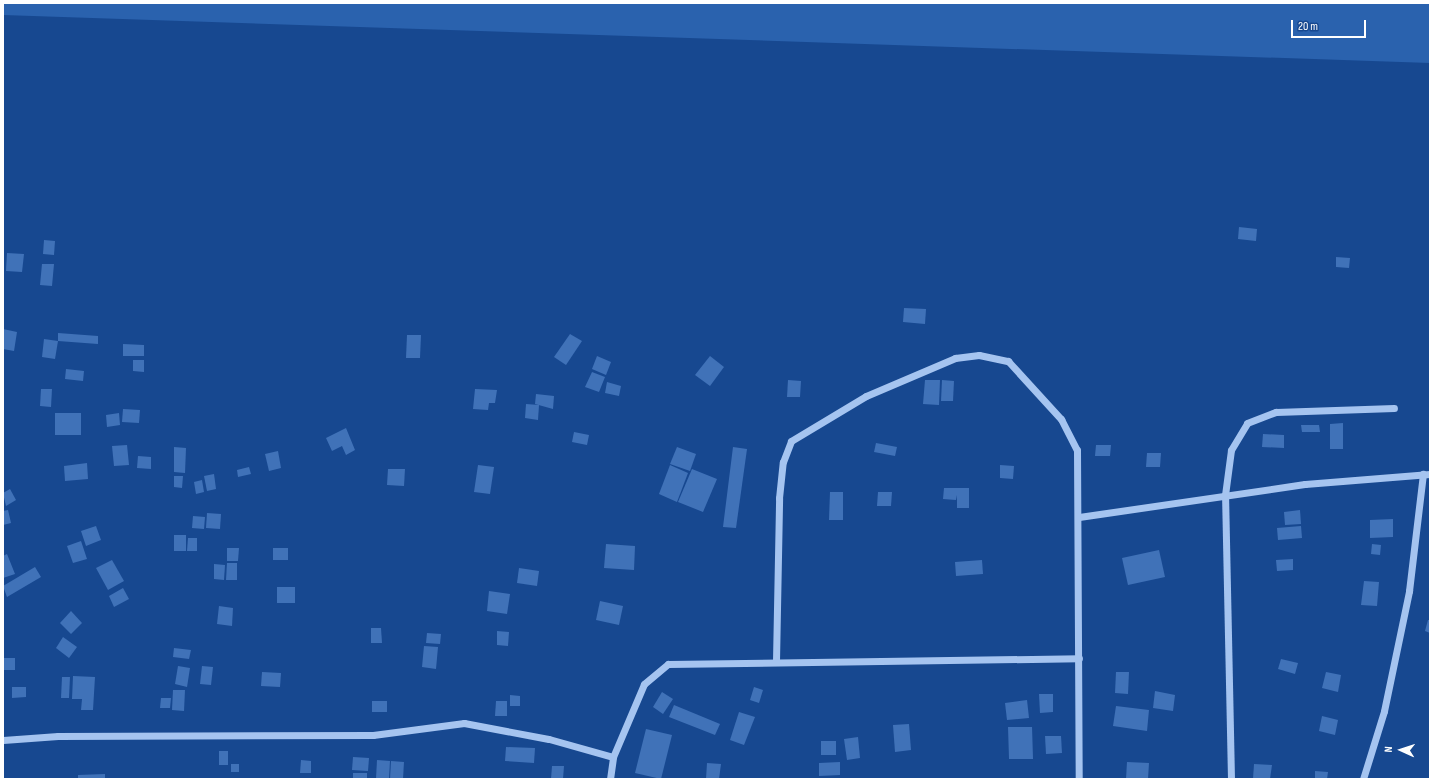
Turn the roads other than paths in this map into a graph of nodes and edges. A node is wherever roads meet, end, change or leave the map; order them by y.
1 (1394, 408) dead end
2 (1426, 474) edge
3 (1225, 495) junction
4 (1079, 516) junction
5 (1079, 658) junction
6 (776, 661) junction
7 (3, 740) edge
8 (613, 757) junction
9 (610, 779) edge
10 (1079, 779) edge
11 (1232, 779) edge
12 (1363, 779) edge

1 - 3 street
2 - 3 street
2 - 12 street
3 - 4 street
3 - 11 street
4 - 5 street
4 - 6 street
5 - 6 street
5 - 10 street
6 - 8 street
7 - 8 street
8 - 9 street

